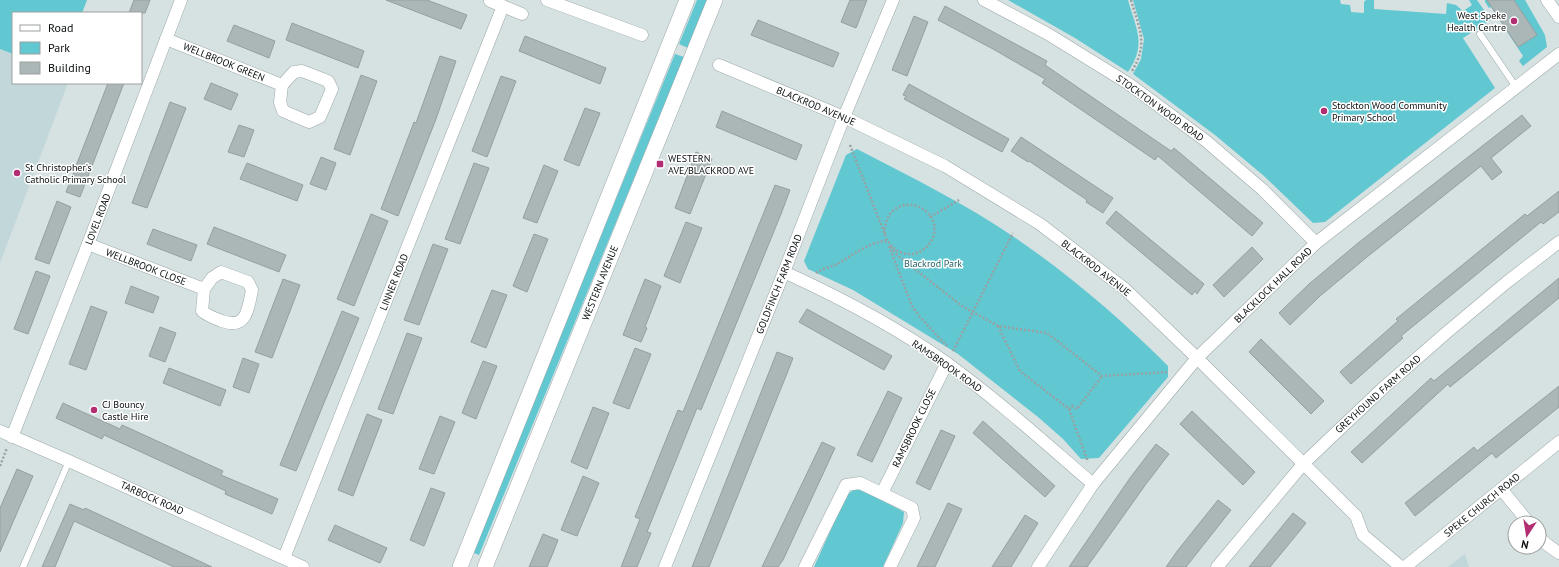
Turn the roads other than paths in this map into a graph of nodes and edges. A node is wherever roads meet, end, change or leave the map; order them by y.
1 (181, 0) edge
2 (546, 0) edge
3 (687, 0) edge
4 (715, 0) edge
5 (892, 0) edge
6 (984, 0) edge
7 (1547, 0) edge
8 (490, 1) edge
9 (503, 6) junction
10 (522, 14) dead end
11 (1559, 17) edge
12 (1480, 34) dead end
13 (642, 35) dead end
14 (166, 39) junction
15 (1559, 54) edge
16 (719, 65) dead end
17 (282, 85) junction
18 (1516, 87) junction
19 (844, 117) junction
20 (1559, 242) edge
21 (1316, 243) junction
22 (88, 244) junction
23 (784, 272) junction
24 (204, 289) junction
25 (950, 356) junction
26 (1197, 358) junction
27 (0, 431) edge
28 (12, 437) junction
29 (1559, 442) edge
30 (69, 461) junction
31 (1304, 463) junction
32 (1093, 484) junction
33 (1502, 490) junction
34 (882, 492) junction
35 (1522, 515) edge
36 (1547, 544) edge
37 (1559, 553) edge
38 (284, 558) junction
39 (23, 567) edge
40 (303, 567) edge
41 (460, 567) edge
42 (485, 567) edge
43 (665, 567) edge
44 (805, 567) edge
45 (890, 567) edge
46 (1038, 567) edge
47 (1217, 567) edge
48 (1401, 567) edge
49 (1405, 567) edge

1 - 14 street, LOVEL ROAD
2 - 13 street
3 - 41 street
4 - 42 street, WESTERN AVENUE
5 - 19 street, GOLDFINCH FARM ROAD
6 - 21 street, STOCKTON WOOD ROAD
7 - 11 street
8 - 9 street
9 - 10 street
9 - 38 street, LINNER ROAD
12 - 18 lane
14 - 17 street, WELLBROOK GREEN
14 - 22 street, LOVEL ROAD
15 - 18 street, BLACKLOCK HALL ROAD
16 - 19 street, BLACKROD AVENUE
17 - 17 street
18 - 21 street, BLACKLOCK HALL ROAD
19 - 23 street, GOLDFINCH FARM ROAD
19 - 26 street, BLACKROD AVENUE
20 - 31 street, GREYHOUND FARM ROAD
21 - 26 street, BLACKLOCK HALL ROAD
22 - 24 street, WELLBROOK CLOSE
22 - 28 street, LOVEL ROAD
23 - 25 street, RAMSBROOK ROAD
23 - 43 street, GOLDFINCH FARM ROAD
24 - 24 street
25 - 32 street, RAMSBROOK ROAD
25 - 34 street, RAMSBROOK CLOSE
26 - 31 street, BLACKROD AVENUE
26 - 32 street, BLACKLOCK HALL ROAD
27 - 28 street, TARBOCK ROAD
28 - 30 street, TARBOCK ROAD
29 - 33 street, SPEKE CHURCH ROAD
30 - 38 street, TARBOCK ROAD
30 - 39 lane
31 - 47 street, GREYHOUND FARM ROAD
31 - 48 street, BLACKROD AVENUE
32 - 46 street, BLACKLOCK HALL ROAD
33 - 35 street
33 - 49 street, SPEKE CHURCH ROAD
34 - 44 street
34 - 45 street
36 - 37 street
38 - 40 street, TARBOCK ROAD

